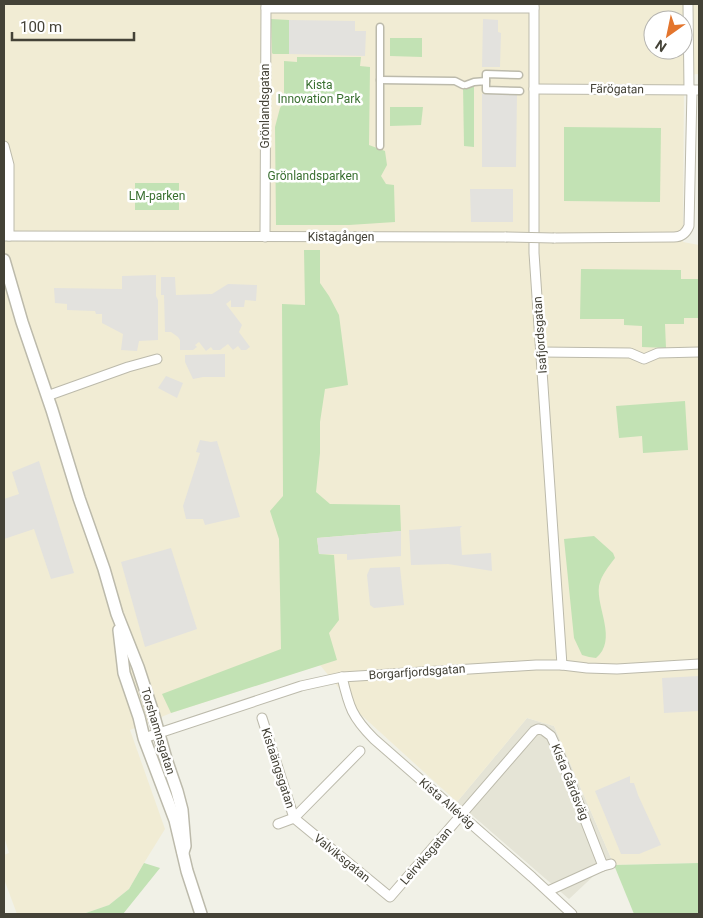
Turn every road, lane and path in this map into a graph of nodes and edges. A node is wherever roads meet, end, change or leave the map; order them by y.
1 (688, 4) edge
2 (266, 6) edge
3 (356, 6) edge
4 (442, 6) edge
5 (534, 6) edge
6 (380, 27) dead end
7 (519, 75) dead end
8 (380, 80) junction
9 (486, 81) junction
10 (534, 89) junction
11 (693, 90) edge
12 (520, 91) dead end
13 (4, 146) edge
14 (380, 146) dead end
15 (7, 236) edge
16 (265, 237) junction
17 (5, 265) edge
18 (541, 352) junction
19 (699, 352) edge
20 (157, 359) dead end
21 (47, 396) junction
22 (117, 614) junction
23 (699, 664) edge
24 (562, 665) junction
25 (342, 677) junction
26 (262, 718) dead end
27 (159, 733) junction
28 (144, 738) junction
29 (360, 752) dead end
30 (462, 816) junction
31 (294, 818) junction
32 (278, 824) dead end
33 (183, 852) junction
34 (548, 891) junction
35 (390, 897) joint
36 (201, 914) edge
37 (572, 914) edge

1 - 11 street
2 - 3 street
2 - 16 street, Grönlandsgatan
3 - 4 street
4 - 5 street
5 - 10 street, Isafjordsgatan
6 - 8 street
7 - 9 street
8 - 9 street
8 - 14 street
9 - 12 street
10 - 11 street, Färögatan
10 - 18 street, Isafjordsgatan
11 - 16 street, Kistagången, bridge
13 - 15 street
15 - 16 street, Kistagången
17 - 21 street, Torshamnsgatan
18 - 19 street
18 - 24 street, Isafjordsgatan
20 - 21 street
21 - 22 street, Torshamnsgatan
22 - 27 street, Torshamnsgatan
22 - 28 street, Torshamnsgatan
23 - 24 street, Borgarfjordsgatan
24 - 25 street, Borgarfjordsgatan
25 - 27 street, Borgarfjordsgatan
25 - 30 street, Kista Alléväg
26 - 31 street, Kistaängsgatan
27 - 28 street, Borgarfjordsgatan
27 - 33 street, Torshamnsgatan
28 - 33 street, Torshamnsgatan
29 - 31 street
30 - 34 street, Kista Alléväg
30 - 34 street, Kista Gårdsväg
30 - 35 street, Leirviksgatan
31 - 32 street
31 - 35 street, Valviksgatan
33 - 36 street, Torshamnsgatan
34 - 37 street, Kista Alléväg

